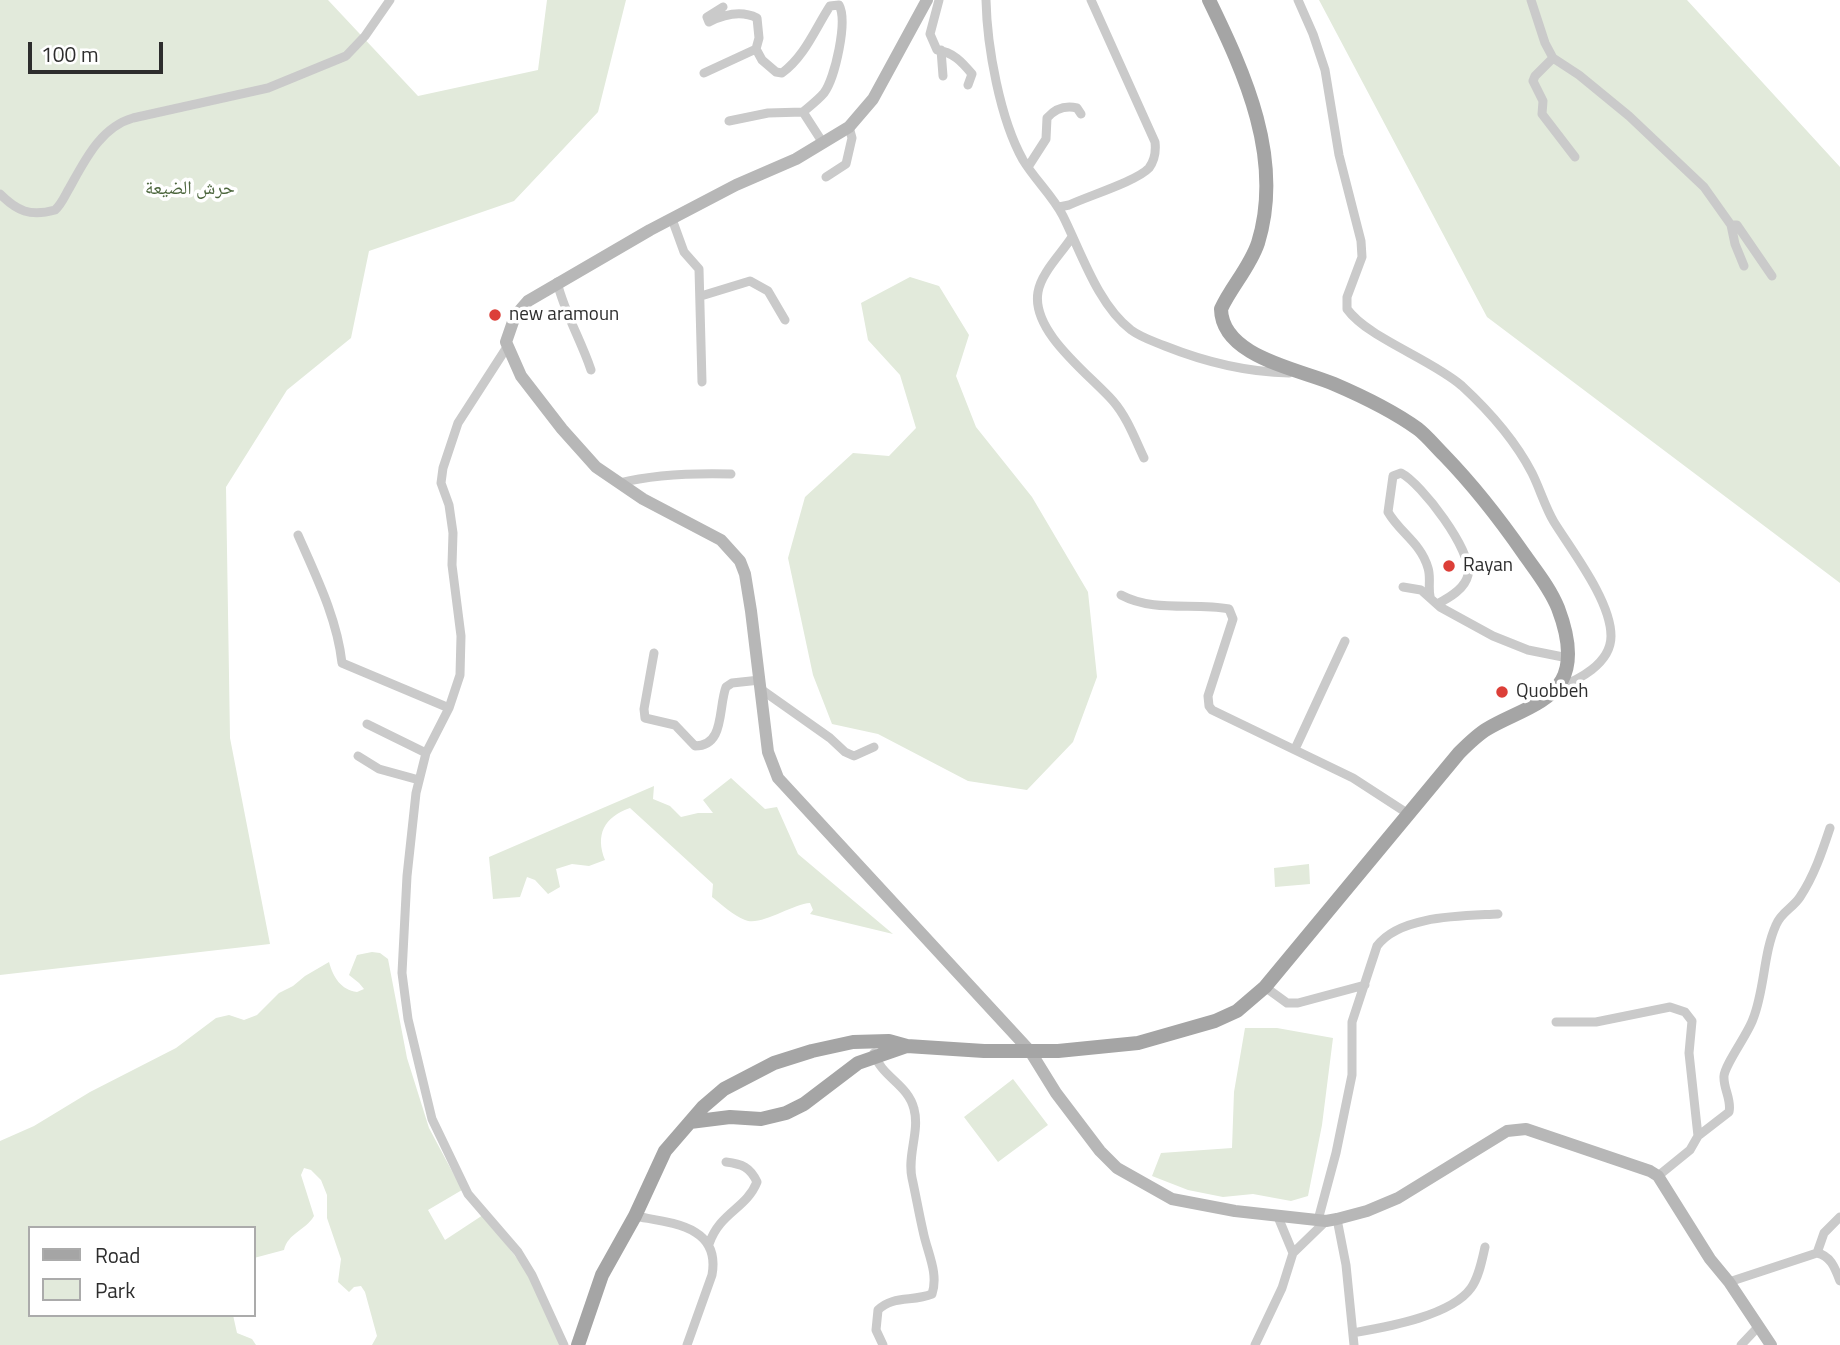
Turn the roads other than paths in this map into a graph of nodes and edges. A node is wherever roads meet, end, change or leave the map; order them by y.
1 (390, 0) edge
2 (927, 0) edge
3 (939, 0) edge
4 (986, 0) edge
5 (1091, 0) edge
6 (1209, 0) edge
7 (1297, 0) edge
8 (1531, 0) edge
9 (723, 8) dead end
10 (756, 49) junction
11 (941, 50) junction
12 (1553, 58) junction
13 (704, 73) dead end
14 (943, 76) dead end
15 (968, 85) dead end
16 (803, 112) junction
17 (1081, 114) dead end
18 (729, 121) dead end
19 (849, 127) junction
20 (823, 143) junction
21 (1575, 157) dead end
22 (1028, 167) junction
23 (826, 177) dead end
24 (0, 194) edge
25 (1059, 207) junction
26 (672, 219) junction
27 (1731, 225) junction
28 (1072, 237) junction
29 (1744, 266) dead end
30 (1772, 276) dead end
31 (557, 282) junction
32 (701, 296) junction
33 (785, 320) dead end
34 (507, 347) junction
35 (591, 370) dead end
36 (1302, 373) junction
37 (702, 382) dead end
38 (1144, 458) dead end
39 (731, 474) dead end
40 (619, 483) junction
41 (298, 535) dead end
42 (1403, 587) dead end
43 (1121, 595) dead end
44 (1430, 596) junction
45 (1437, 604) junction
46 (1345, 641) dead end
47 (654, 653) dead end
48 (1568, 658) junction
49 (761, 685) junction
50 (1555, 690) junction
51 (449, 708) junction
52 (367, 724) dead end
53 (874, 747) dead end
54 (1295, 749) junction
55 (426, 753) junction
56 (358, 756) dead end
57 (419, 780) junction
58 (1410, 814) junction
59 (1830, 828) dead end
60 (1498, 914) dead end
61 (1365, 985) junction
62 (1265, 987) junction
63 (1556, 1022) dead end
64 (872, 1041) junction
65 (853, 1042) junction
66 (907, 1046) junction
67 (1030, 1051) junction
68 (875, 1057) junction
69 (858, 1063) junction
70 (690, 1122) junction
71 (1698, 1136) junction
72 (726, 1162) dead end
73 (1658, 1176) junction
74 (635, 1216) junction
75 (1840, 1216) edge
76 (1278, 1217) junction
77 (1327, 1220) junction
78 (709, 1244) junction
79 (1485, 1247) dead end
80 (1293, 1253) junction
81 (1817, 1253) junction
82 (1840, 1281) edge
83 (1729, 1282) junction
84 (1758, 1327) junction
85 (1353, 1333) junction
86 (564, 1345) edge
87 (578, 1345) edge
88 (687, 1345) edge
89 (883, 1345) edge
90 (1255, 1345) edge
91 (1354, 1345) edge
92 (1741, 1345) edge
93 (1771, 1345) edge

1 - 24 street
2 - 19 street
3 - 11 street
4 - 22 street
5 - 25 street
6 - 36 main road
7 - 50 street
8 - 12 street
9 - 10 street
10 - 13 street
10 - 16 street
11 - 14 street
11 - 15 street
12 - 21 street
12 - 27 street
16 - 18 street
16 - 20 street
17 - 22 street
19 - 20 street
19 - 23 street
20 - 26 street
22 - 25 street
25 - 28 street
26 - 31 street
26 - 32 street
27 - 29 street
27 - 30 street
28 - 36 street
28 - 38 street
31 - 34 street
31 - 35 street
32 - 33 street
32 - 37 street
34 - 40 street
34 - 51 street
36 - 48 main road
39 - 40 street
40 - 49 street
41 - 51 street
42 - 44 street
43 - 54 street
44 - 45 street
44 - 45 street
45 - 48 street
46 - 54 street
47 - 49 street
48 - 50 main road
49 - 53 street
49 - 67 street
50 - 58 main road
51 - 55 street
52 - 55 street
54 - 58 street
55 - 57 street
56 - 57 street
57 - 86 street
58 - 62 main road
59 - 71 street
60 - 61 street
61 - 62 street
61 - 77 street
62 - 67 main road
63 - 71 street
64 - 65 main road
64 - 66 main road
64 - 68 street
65 - 69 main road
65 - 70 main road
66 - 67 main road
66 - 68 main road
67 - 76 street
68 - 69 main road
68 - 89 street
69 - 70 main road
70 - 74 main road
71 - 73 street
72 - 78 street
73 - 77 street
73 - 83 street
74 - 78 street
74 - 87 main road
75 - 81 street
76 - 77 street
76 - 80 street
77 - 80 street
77 - 85 street
78 - 88 street
79 - 85 street
80 - 90 street
81 - 82 street
81 - 83 street
83 - 84 street
84 - 92 street
84 - 93 street
85 - 91 street

